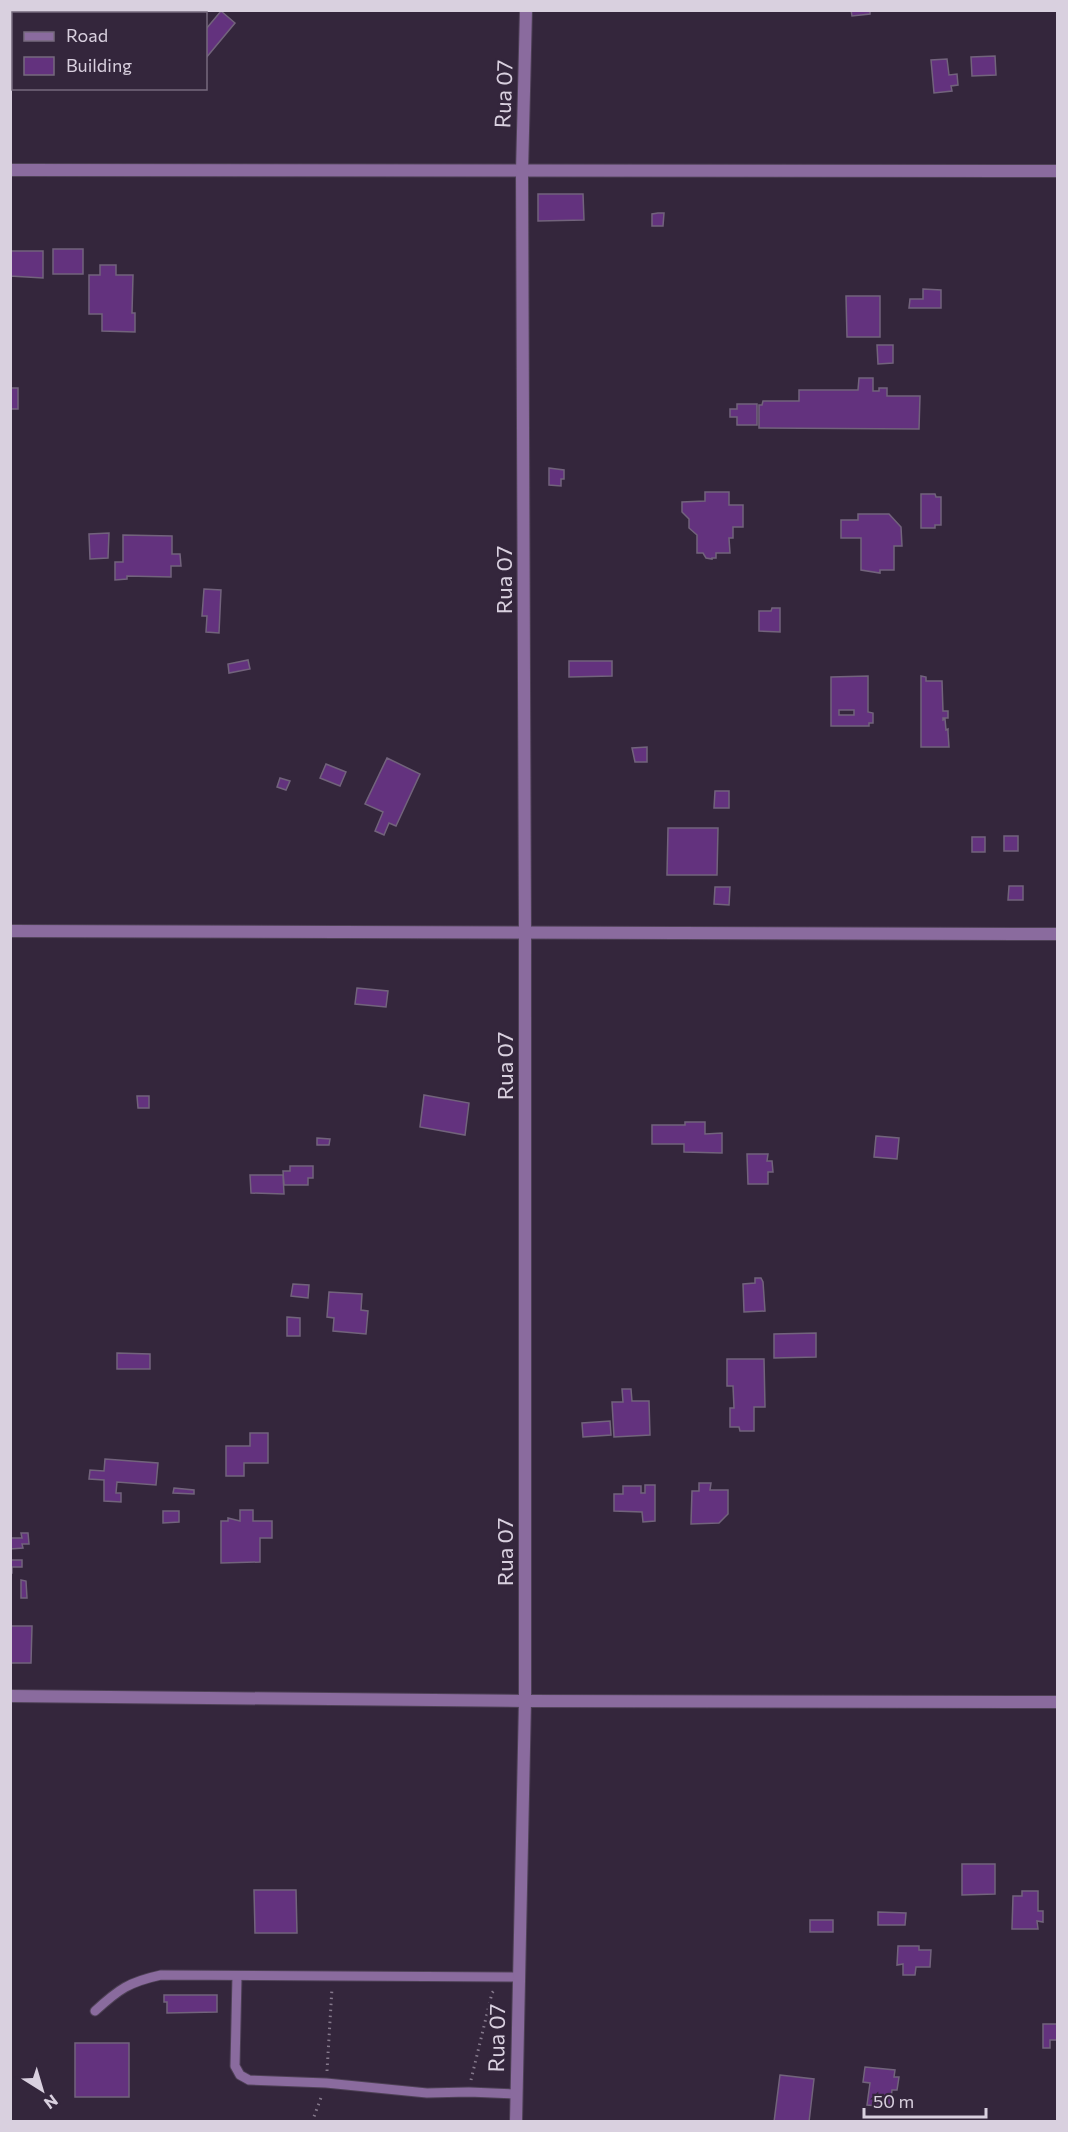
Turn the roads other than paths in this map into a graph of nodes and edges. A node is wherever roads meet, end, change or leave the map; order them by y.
1 (526, 10) edge
2 (10, 170) edge
3 (1058, 171) edge
4 (522, 172) junction
5 (10, 931) edge
6 (525, 933) junction
7 (1058, 934) edge
8 (10, 1696) edge
9 (525, 1701) junction
10 (1058, 1702) edge
11 (237, 1976) junction
12 (518, 1979) junction
13 (95, 2012) dead end
14 (516, 2094) junction
15 (516, 2121) edge

1 - 4 street, Rua 07
2 - 4 street
3 - 4 street
4 - 6 street, Rua 07
5 - 6 street
6 - 7 street
6 - 9 street, Rua 07
8 - 9 street
9 - 10 street
9 - 12 street, Rua 07
11 - 12 lane
11 - 13 lane
11 - 14 lane
12 - 14 street, Rua 07
14 - 15 street, Rua 07

